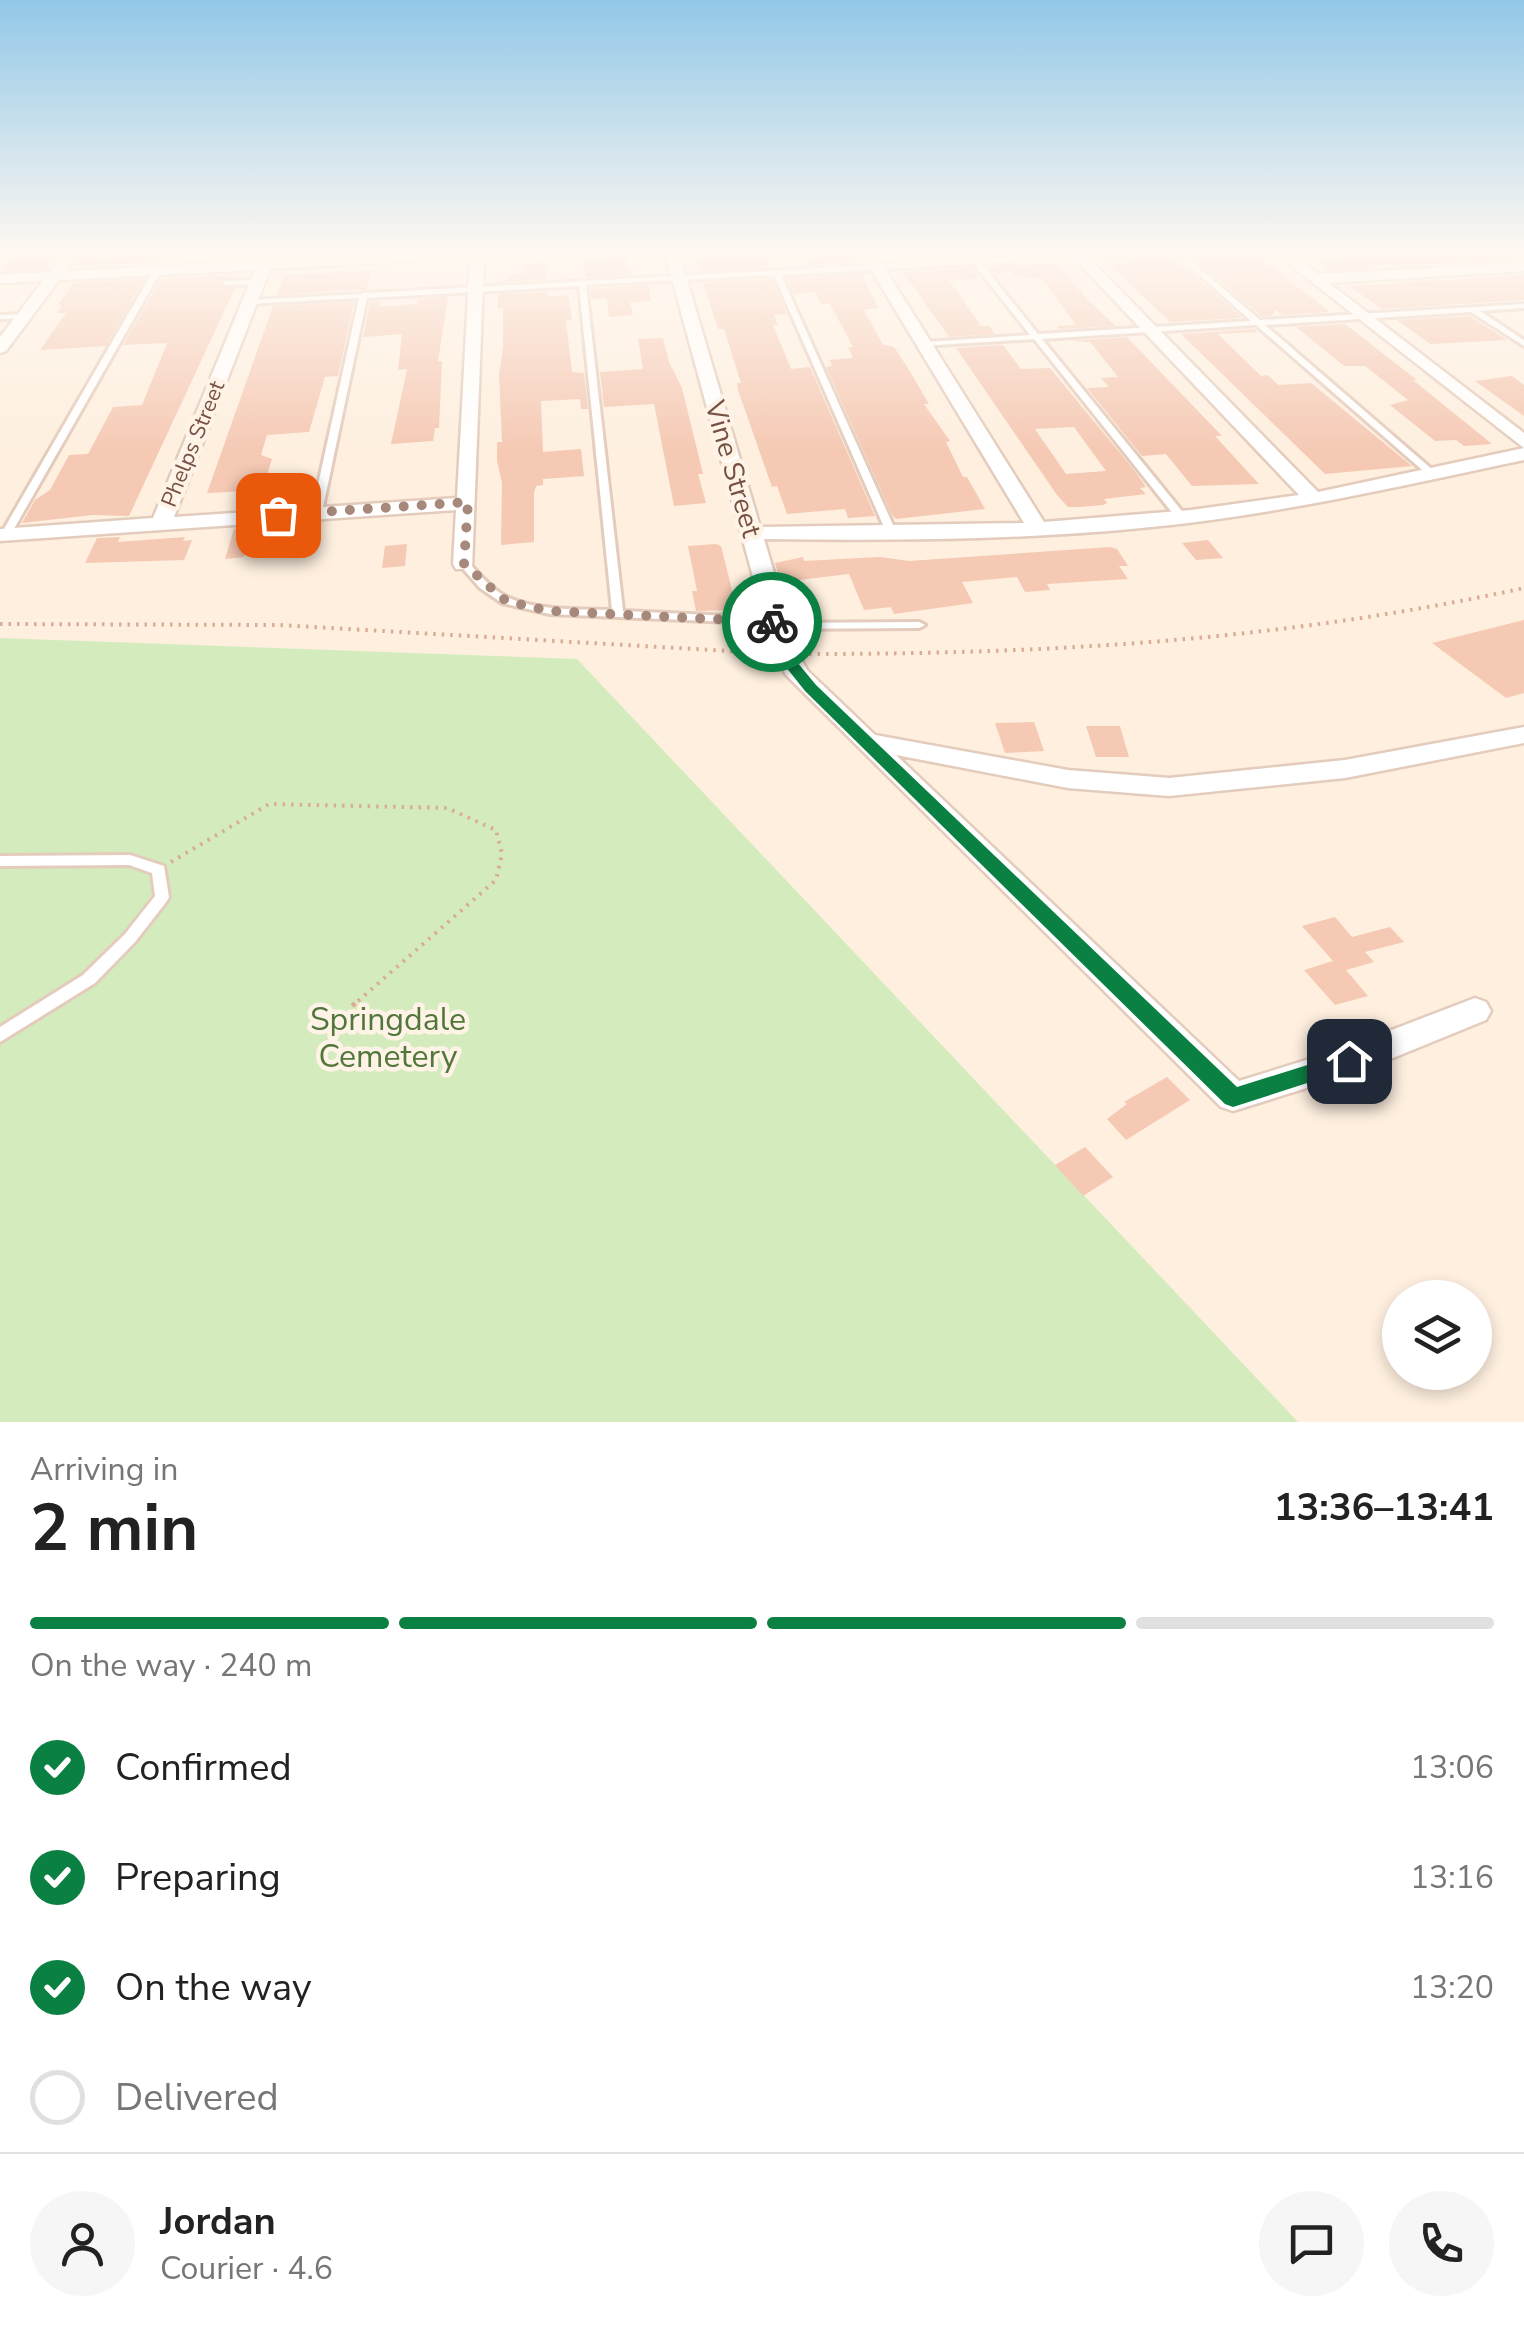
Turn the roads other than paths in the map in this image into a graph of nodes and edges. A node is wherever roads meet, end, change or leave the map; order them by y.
1 (21, 319) edge
2 (128, 319) edge
3 (243, 319) edge
4 (358, 319) edge
5 (475, 319) edge
6 (586, 319) edge
7 (691, 319) edge
8 (797, 319) edge
9 (910, 319) edge
10 (1023, 319) edge
11 (1140, 319) edge
12 (1252, 319) edge
13 (1302, 319) edge
14 (1366, 319) edge
15 (1486, 319) edge
16 (1255, 322) junction
17 (1149, 329) junction
18 (1038, 338) junction
19 (925, 344) junction
20 (1524, 344) edge
21 (0, 348) edge
22 (1524, 442) edge
23 (1524, 454) edge
24 (1432, 473) junction
25 (1312, 498) junction
26 (468, 502) junction
27 (316, 512) junction
28 (1182, 518) junction
29 (162, 522) junction
30 (1039, 531) junction
31 (751, 532) junction
32 (3, 534) edge
33 (892, 534) junction
34 (464, 564) joint
35 (618, 614) junction
36 (777, 624) junction
37 (919, 625) dead end
38 (1524, 735) edge
39 (869, 742) junction
40 (0, 862) edge
41 (1475, 1011) dead end
42 (0, 1035) edge

1 - 21 street
2 - 32 lane
3 - 29 street, Phelps Street
4 - 27 lane
5 - 26 street
6 - 35 lane
7 - 31 street, Vine Street
8 - 33 lane
9 - 19 street
10 - 18 lane
11 - 17 street
12 - 16 lane
13 - 16 lane
14 - 22 street
15 - 20 lane
16 - 17 lane
16 - 24 lane
17 - 18 lane
17 - 25 street
18 - 19 lane
18 - 28 lane
19 - 30 street
23 - 24 street
24 - 25 street
25 - 28 street
26 - 27 street
26 - 34 street
27 - 29 street
28 - 30 street
29 - 32 street
30 - 33 street
31 - 33 street
31 - 36 street, Vine Street
34 - 35 lane
35 - 36 lane
36 - 37 lane
36 - 39 street, Vine Street
38 - 39 street
39 - 41 street, Vine Street
40 - 42 lane

